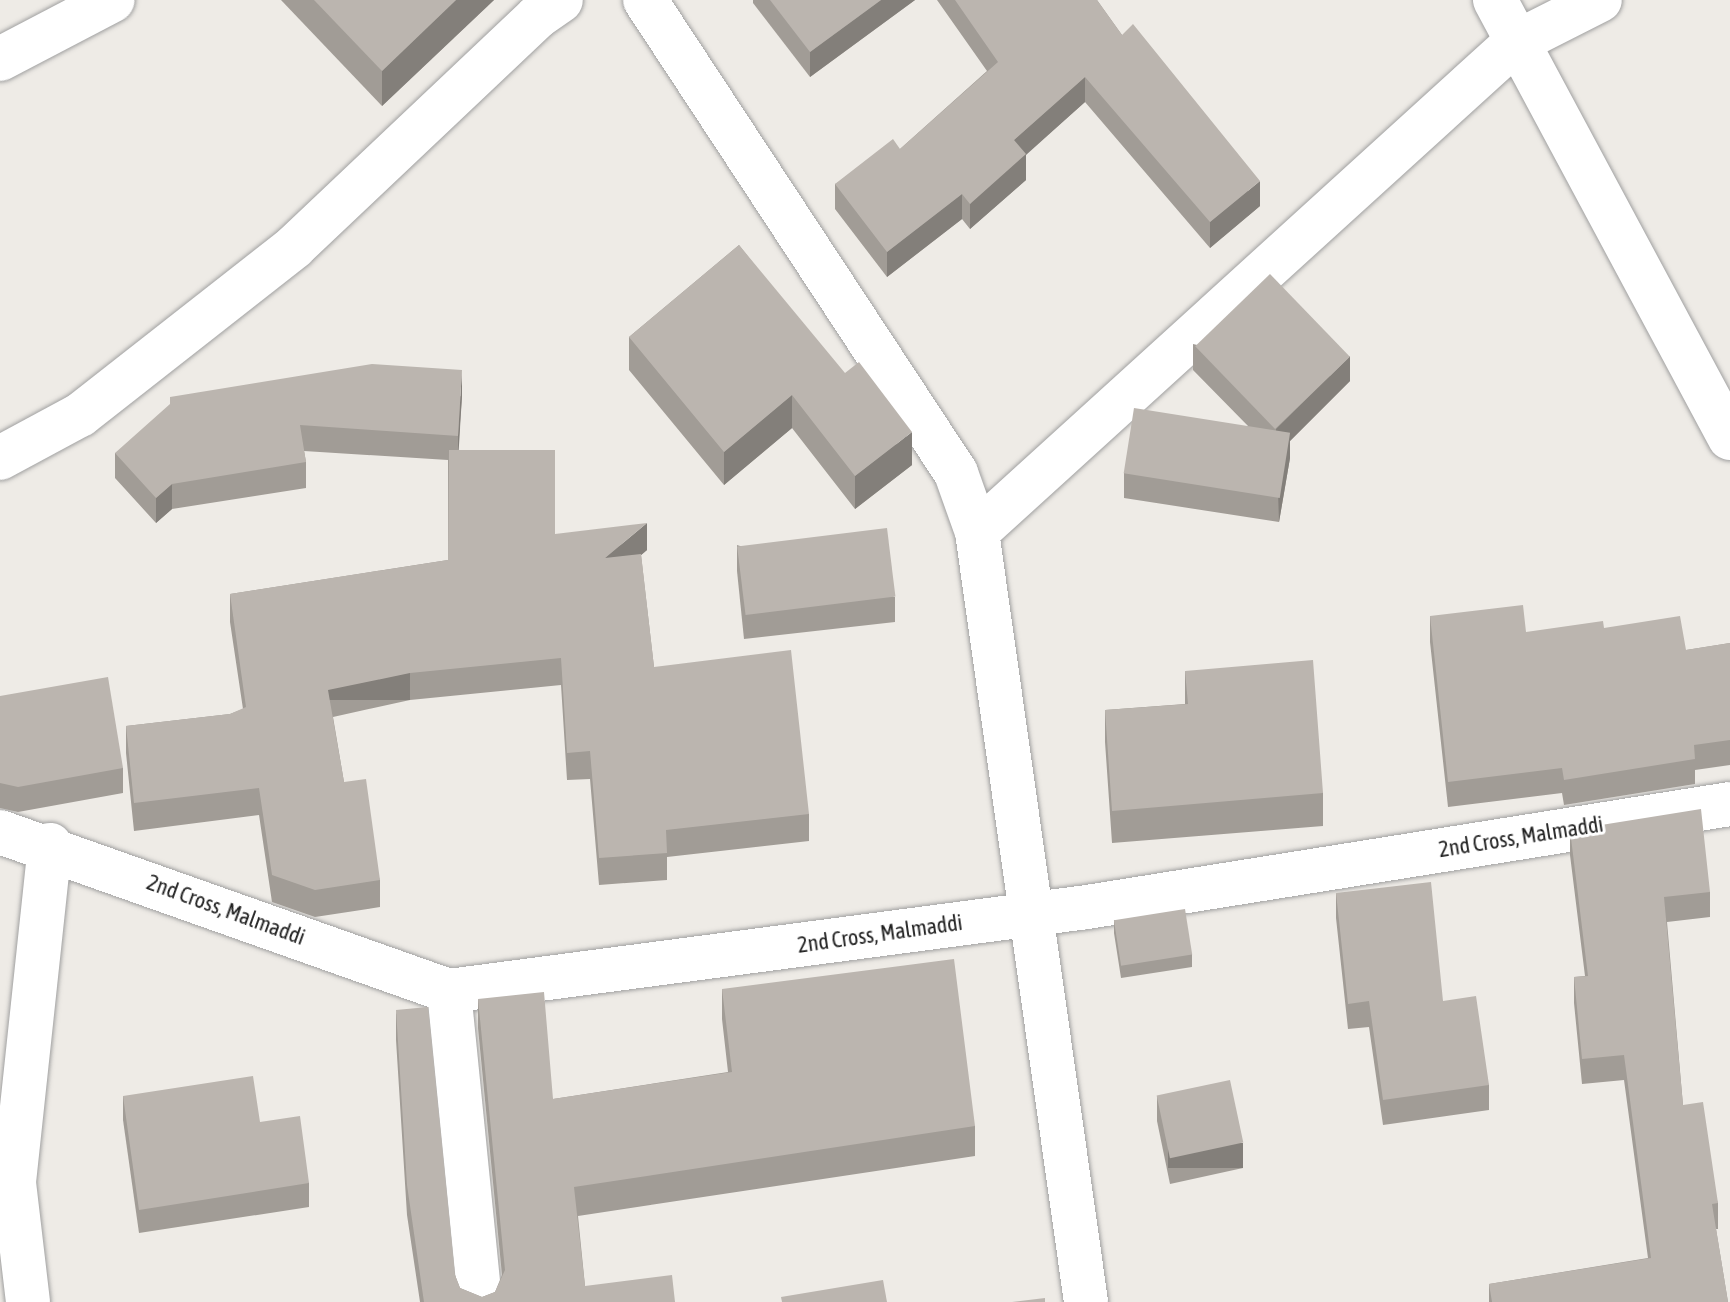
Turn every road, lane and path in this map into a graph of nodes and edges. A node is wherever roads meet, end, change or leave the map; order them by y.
1 (113, 0) edge
2 (561, 0) edge
3 (645, 0) edge
4 (1495, 0) edge
5 (1600, 0) edge
6 (1515, 43) junction
7 (0, 59) edge
8 (1730, 438) edge
9 (0, 458) edge
10 (977, 532) junction
11 (1730, 804) edge
12 (0, 832) edge
13 (50, 845) junction
14 (1029, 914) junction
15 (449, 991) junction
16 (28, 1302) edge
17 (480, 1302) edge
18 (1086, 1302) edge

1 - 7 street
2 - 9 street
3 - 10 street
4 - 6 street
5 - 6 street
6 - 8 street
6 - 10 street
10 - 14 street
11 - 14 street, 2nd Cross, Malmaddi
12 - 13 street, 2nd Cross, Malmaddi
13 - 15 street, 2nd Cross, Malmaddi
13 - 16 street
14 - 15 street, 2nd Cross, Malmaddi
14 - 18 street
15 - 17 street

